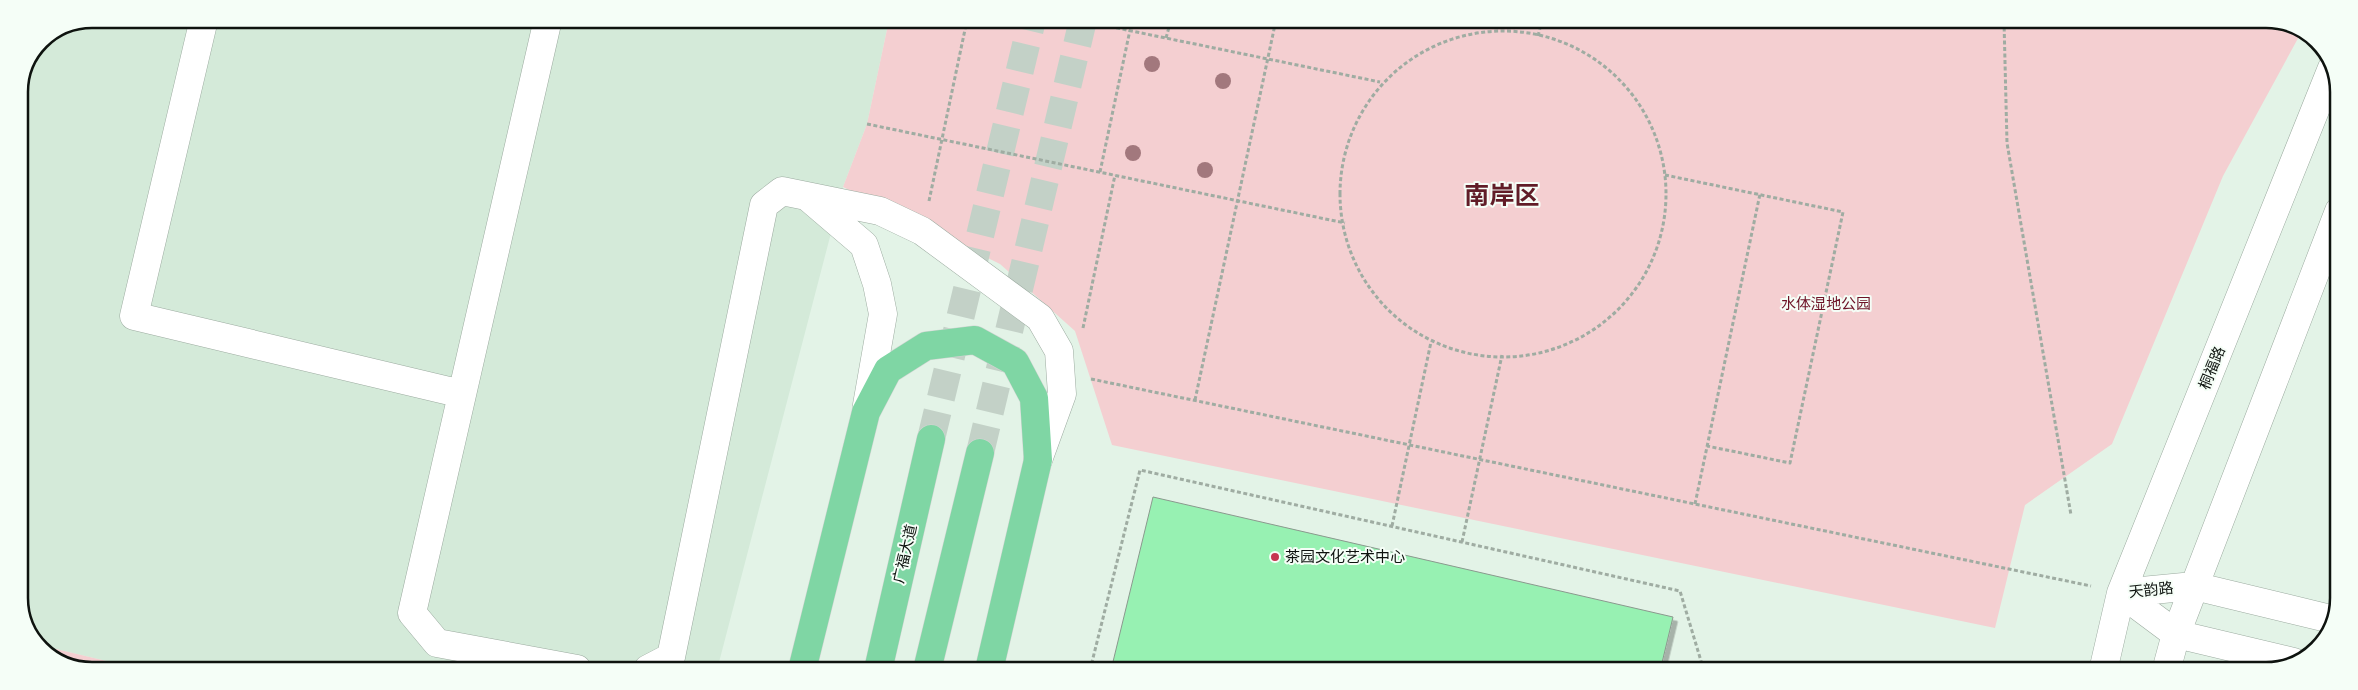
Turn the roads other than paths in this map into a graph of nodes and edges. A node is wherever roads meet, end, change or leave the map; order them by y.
1 (202, 28) edge
2 (546, 28) edge
3 (2328, 77) edge
4 (808, 197) junction
5 (2330, 232) edge
6 (462, 394) junction
7 (866, 412) junction
8 (931, 439) tunnel mouth
9 (980, 453) tunnel mouth
10 (1038, 460) junction
11 (2194, 586) junction
12 (2121, 593) junction
13 (2327, 618) edge
14 (2176, 634) junction
15 (2284, 660) edge
16 (539, 662) edge
17 (662, 662) edge
18 (804, 662) edge
19 (880, 662) edge
20 (929, 662) edge
21 (991, 662) edge
22 (2105, 662) edge
23 (2168, 662) edge

1 - 6 street
2 - 6 street
3 - 12 street, 桐福路
4 - 7 street
4 - 10 street
4 - 17 street
5 - 11 street
6 - 16 street
7 - 10 main road
7 - 18 main road
8 - 19 main road, 广福大道
9 - 20 main road
10 - 21 main road
11 - 12 street, 天韵路
11 - 13 street, 天韵路
11 - 14 street
12 - 14 street, 天韵路
12 - 22 street, 桐福路
14 - 15 street, 天韵路
14 - 23 street

